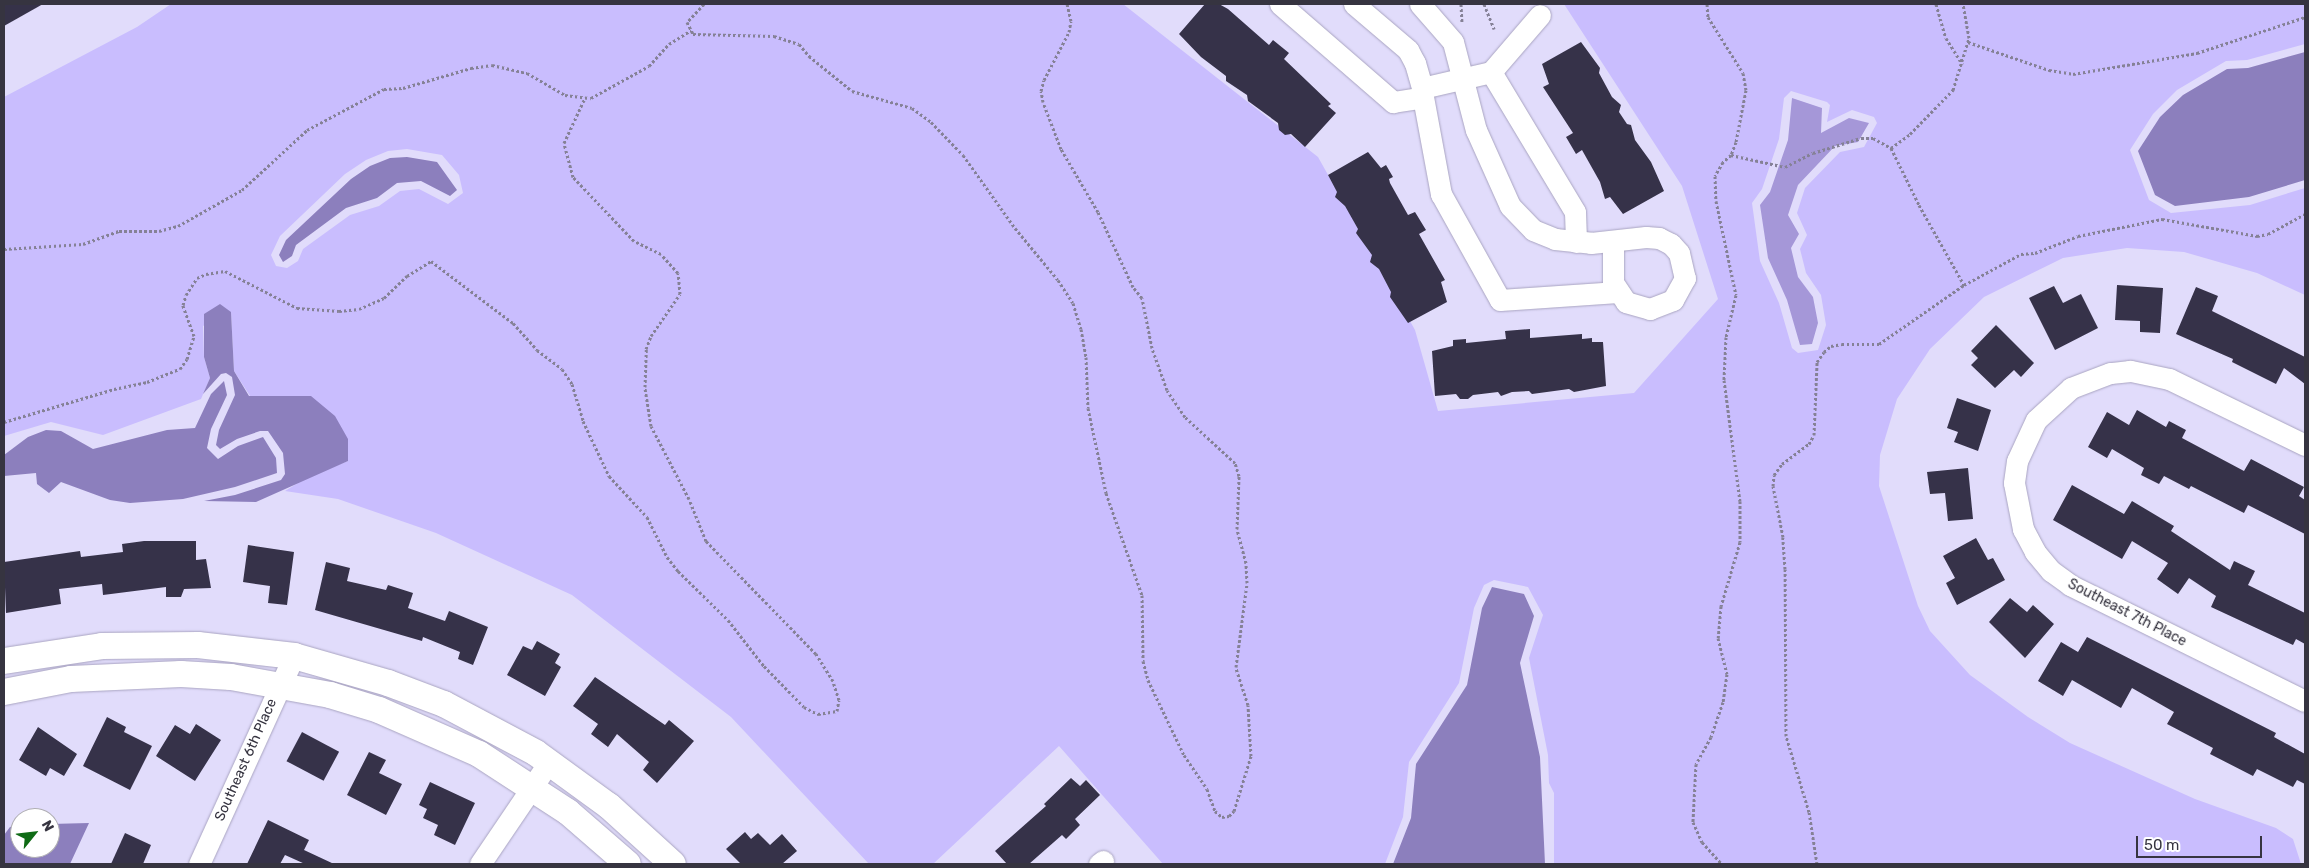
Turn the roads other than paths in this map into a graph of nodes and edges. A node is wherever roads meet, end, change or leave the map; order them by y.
1 (1280, 4) edge
2 (1354, 4) edge
3 (1420, 4) edge
4 (1540, 15) dead end
5 (1492, 72) junction
6 (1464, 78) junction
7 (1423, 92) junction
8 (1612, 241) junction
9 (1576, 242) junction
10 (1618, 292) junction
11 (2305, 446) edge
12 (294, 656) junction
13 (4, 661) edge
14 (281, 684) junction
15 (4, 692) edge
16 (2305, 701) edge
17 (549, 762) junction
18 (534, 787) junction
19 (199, 864) edge
20 (480, 864) edge
21 (628, 864) edge
22 (673, 864) edge

1 - 7 street
2 - 7 street
3 - 6 street
4 - 5 street
5 - 6 street
5 - 9 street
6 - 7 street
6 - 9 street
7 - 10 street
8 - 9 street
8 - 10 street
8 - 10 street
11 - 16 street, Southeast 7th Place
12 - 13 main road
12 - 14 street, Southeast 6th Place
12 - 17 main road
14 - 15 main road
14 - 18 main road
14 - 19 street, Southeast 6th Place
17 - 18 street
17 - 22 main road
18 - 20 street
18 - 21 main road

